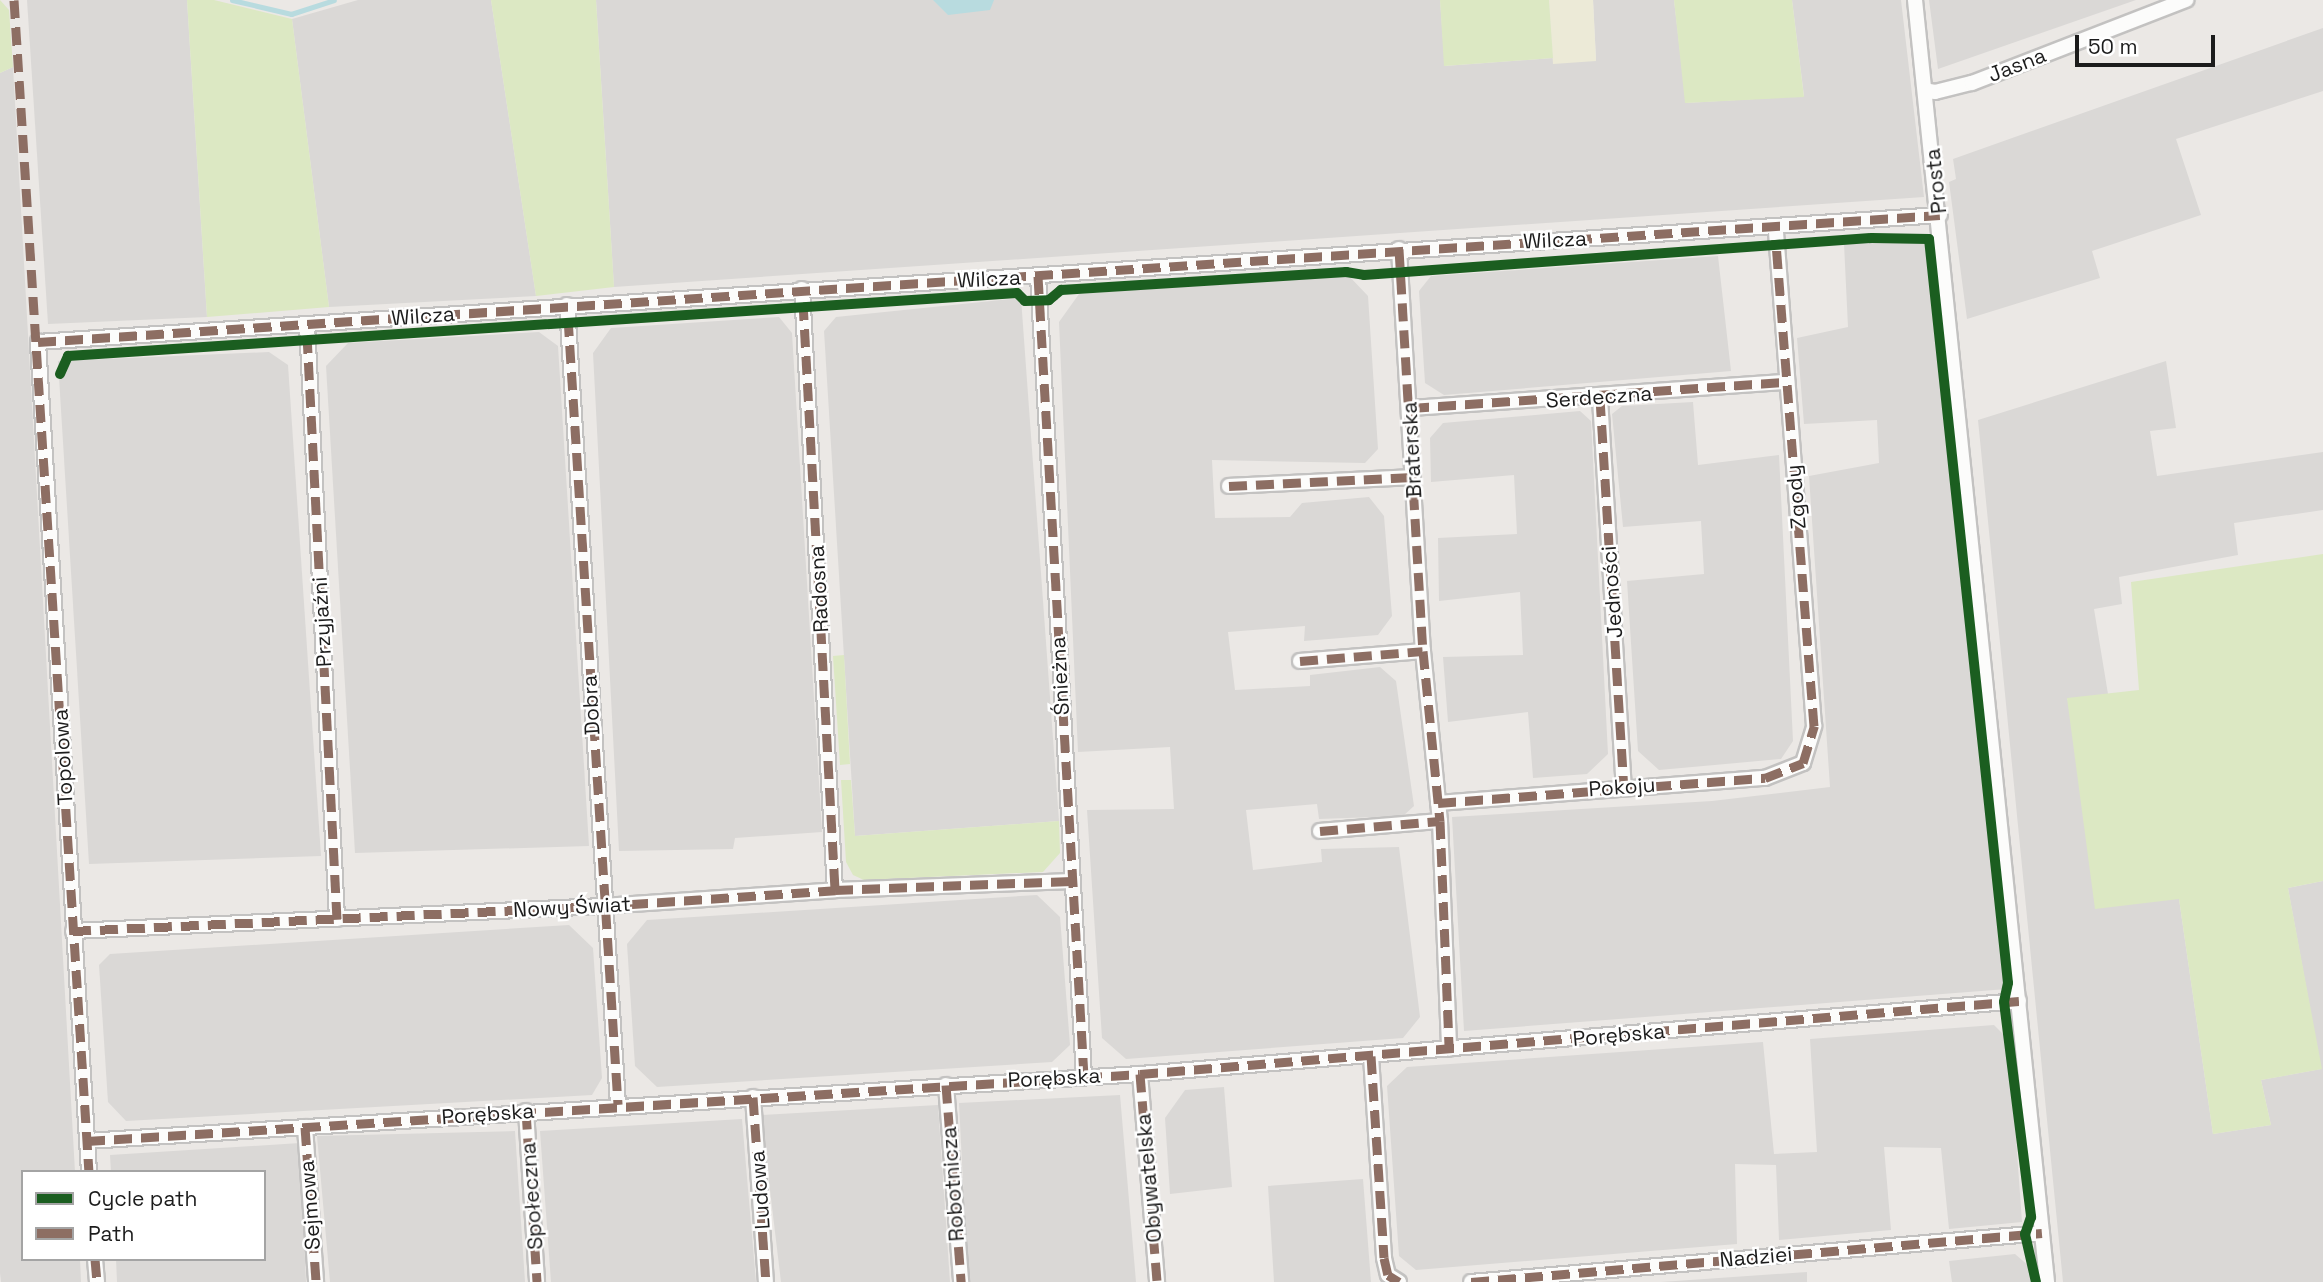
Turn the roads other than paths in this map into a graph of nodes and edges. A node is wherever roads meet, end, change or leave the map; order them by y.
1 (1915, 0) edge
2 (2186, 0) edge
3 (1925, 90) junction
4 (1940, 215) junction
5 (1776, 229) junction
6 (1399, 249) junction
7 (1038, 276) junction
8 (802, 289) junction
9 (567, 305) junction
10 (307, 324) junction
11 (38, 342) joint
12 (1787, 382) junction
13 (1600, 398) junction
14 (1411, 408) junction
15 (1413, 477) junction
16 (1229, 486) dead end
17 (1423, 652) junction
18 (1300, 661) dead end
19 (1803, 763) joint
20 (1624, 786) junction
21 (1438, 803) junction
22 (1440, 821) junction
23 (1320, 831) dead end
24 (1072, 881) junction
25 (835, 890) junction
26 (603, 906) junction
27 (337, 919) junction
28 (73, 931) junction
29 (2019, 1001) junction
30 (1449, 1049) junction
31 (1371, 1056) junction
32 (1140, 1074) junction
33 (1084, 1076) junction
34 (946, 1085) junction
35 (753, 1097) junction
36 (618, 1104) junction
37 (526, 1111) junction
38 (305, 1127) junction
39 (87, 1141) junction
40 (89, 1170) edge
41 (2042, 1233) junction
42 (95, 1261) edge
43 (97, 1282) edge
44 (316, 1282) edge
45 (537, 1282) edge
46 (766, 1282) edge
47 (961, 1282) edge
48 (1157, 1282) edge
49 (1399, 1282) edge
50 (1471, 1282) edge
51 (2047, 1282) edge

1 - 3 street, Prosta
2 - 3 street, Jasna
3 - 4 street, Prosta
4 - 5 street, Wilcza
4 - 29 street, Prosta
5 - 6 street, Wilcza
5 - 12 street, Zgody
6 - 7 street, Wilcza
6 - 14 street, Braterska
7 - 8 street, Wilcza
7 - 24 street, Śnieżna
8 - 9 street, Wilcza
8 - 25 street, Radosna
9 - 10 street, Wilcza
9 - 26 street, Dobra
10 - 11 street, Wilcza
10 - 27 street, Przyjaźni
11 - 28 street, Topolowa
12 - 13 street, Serdeczna
12 - 19 street, Zgody
13 - 14 street, Serdeczna
13 - 20 street, Jedności
14 - 15 street, Braterska
15 - 16 street
15 - 17 street, Braterska
17 - 18 street
17 - 21 street, Braterska
19 - 20 street, Pokoju
20 - 21 street, Pokoju
21 - 22 street, Braterska
22 - 23 street
22 - 30 street, Braterska
24 - 25 street, Nowy Świat
24 - 33 street, Śnieżna
25 - 26 street, Nowy Świat
26 - 27 street, Nowy Świat
26 - 36 street, Dobra
27 - 28 street, Nowy Świat
28 - 39 street, Topolowa
29 - 30 street, Porębska
29 - 41 street, Prosta
30 - 31 street, Porębska
31 - 32 street, Porębska
31 - 49 street
32 - 33 street, Porębska
32 - 48 street, Obywatelska
33 - 34 street, Porębska
34 - 35 street, Porębska
34 - 47 street, Robotnicza
35 - 36 street, Porębska
35 - 46 street, Ludowa
36 - 37 street, Porębska
37 - 38 street, Porębska
37 - 45 street, Społeczna
38 - 39 street, Porębska
38 - 44 street, Sejmowa
39 - 40 street, Topolowa
41 - 50 street, Nadziei
41 - 51 street, Prosta
42 - 43 street

